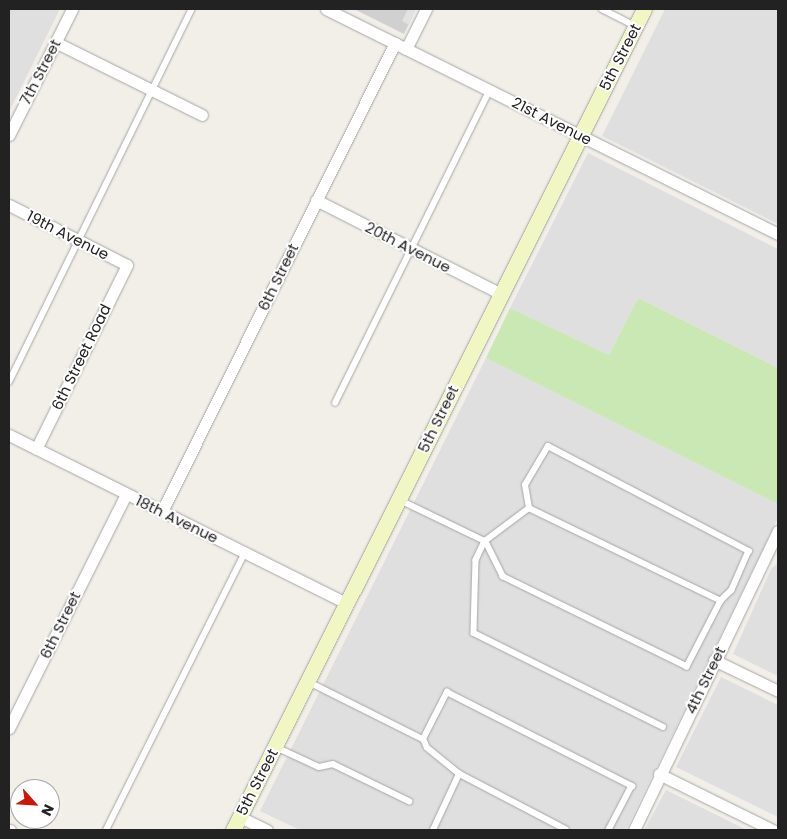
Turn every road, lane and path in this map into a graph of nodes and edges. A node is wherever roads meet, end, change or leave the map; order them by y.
1 (72, 9) edge
2 (192, 9) edge
3 (326, 9) edge
4 (426, 9) edge
5 (602, 9) edge
6 (644, 9) edge
7 (342, 12) edge
8 (636, 26) junction
9 (55, 42) junction
10 (395, 43) junction
11 (406, 49) junction
12 (151, 90) junction
13 (490, 90) junction
14 (202, 115) dead end
15 (9, 135) edge
16 (580, 135) junction
17 (316, 200) junction
18 (9, 205) edge
19 (778, 234) edge
20 (77, 240) junction
21 (411, 249) junction
22 (127, 265) joint
23 (501, 294) junction
24 (9, 382) edge
25 (334, 403) dead end
26 (9, 435) edge
27 (36, 449) junction
28 (126, 494) junction
29 (398, 500) junction
30 (529, 508) junction
31 (162, 511) junction
32 (778, 531) edge
33 (485, 541) junction
34 (775, 545) edge
35 (245, 553) junction
36 (721, 601) junction
37 (346, 603) junction
38 (714, 660) junction
39 (307, 681) junction
40 (778, 691) edge
41 (663, 727) dead end
42 (9, 728) edge
43 (422, 739) junction
44 (275, 746) junction
45 (459, 774) junction
46 (659, 774) junction
47 (409, 801) dead end
48 (236, 823) edge
49 (106, 830) edge
50 (267, 830) edge
51 (433, 830) edge
52 (566, 830) edge
53 (609, 830) edge
54 (634, 830) edge
55 (773, 830) edge

1 - 9 street, 7th Street
2 - 12 lane
3 - 7 street, 21st Avenue
4 - 11 street
5 - 8 lane
6 - 8 main road, 5th Street
7 - 10 street, 21st Avenue
8 - 16 main road, 5th Street
9 - 12 street
9 - 15 street, 7th Street
10 - 11 street, 21st Avenue
10 - 17 street, 6th Street
11 - 13 street, 21st Avenue
12 - 14 street
12 - 20 lane
13 - 16 street, 21st Avenue
13 - 21 lane
16 - 19 street, 21st Avenue
16 - 23 main road, 5th Street
17 - 21 street, 20th Avenue
17 - 31 street, 6th Street
18 - 20 street, 19th Avenue
20 - 22 street, 19th Avenue
20 - 24 lane
21 - 23 street, 20th Avenue
21 - 25 lane
22 - 27 street, 6th Street Road
23 - 29 main road, 5th Street
26 - 27 street, 18th Avenue
27 - 28 street, 18th Avenue
28 - 31 street, 18th Avenue
28 - 42 street, 6th Street
29 - 33 lane
29 - 37 main road, 5th Street
30 - 33 lane
30 - 36 lane
30 - 36 lane
31 - 35 street, 18th Avenue
32 - 34 street, 4th Street
33 - 36 lane
33 - 41 lane
34 - 38 street, 4th Street
35 - 37 street, 18th Avenue
35 - 49 lane
37 - 39 main road, 5th Street
38 - 40 street
38 - 46 street, 4th Street
39 - 43 lane
39 - 44 main road, 5th Street
43 - 45 lane
43 - 53 lane
44 - 47 lane
44 - 48 main road, 5th Street
45 - 51 lane
45 - 52 lane
46 - 54 street, 4th Street
46 - 55 street
48 - 50 street

